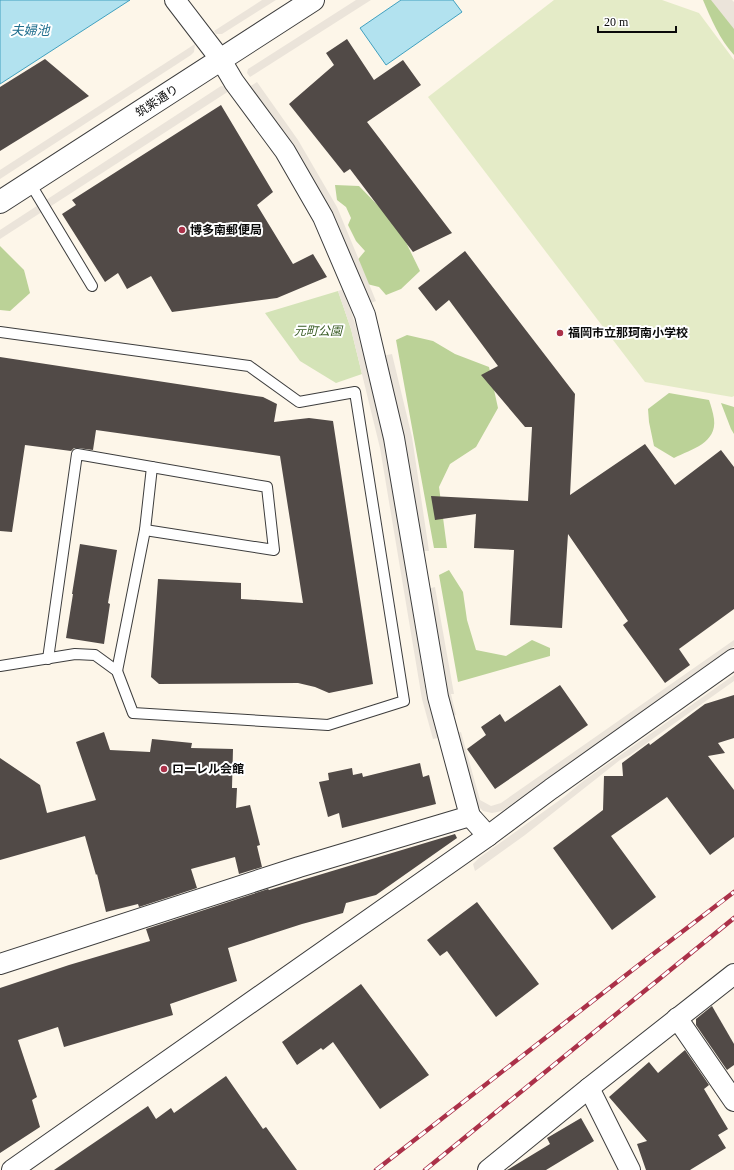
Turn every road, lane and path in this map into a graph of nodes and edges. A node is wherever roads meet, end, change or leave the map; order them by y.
1 (175, 0) edge
2 (313, 0) edge
3 (221, 60) junction
4 (30, 183) junction
5 (0, 202) edge
6 (92, 286) dead end
7 (0, 332) edge
8 (152, 467) junction
9 (145, 530) junction
10 (48, 659) junction
11 (734, 659) edge
12 (0, 666) edge
13 (118, 671) junction
14 (470, 816) junction
15 (488, 836) junction
16 (0, 964) edge
17 (734, 974) edge
18 (677, 1018) junction
19 (590, 1088) junction
20 (734, 1101) edge
21 (12, 1170) edge
22 (488, 1170) edge
23 (630, 1170) edge

1 - 3 street
2 - 3 street, 筑紫通り
3 - 4 street, 筑紫通り
3 - 14 street
4 - 5 street, 筑紫通り
4 - 6 lane
7 - 13 lane
8 - 9 lane
8 - 9 lane
8 - 10 lane
9 - 13 lane
10 - 12 lane
10 - 13 lane
11 - 15 street
14 - 15 street
14 - 16 street
15 - 21 street
17 - 18 street
18 - 19 street
18 - 20 street
19 - 22 street
19 - 23 street

